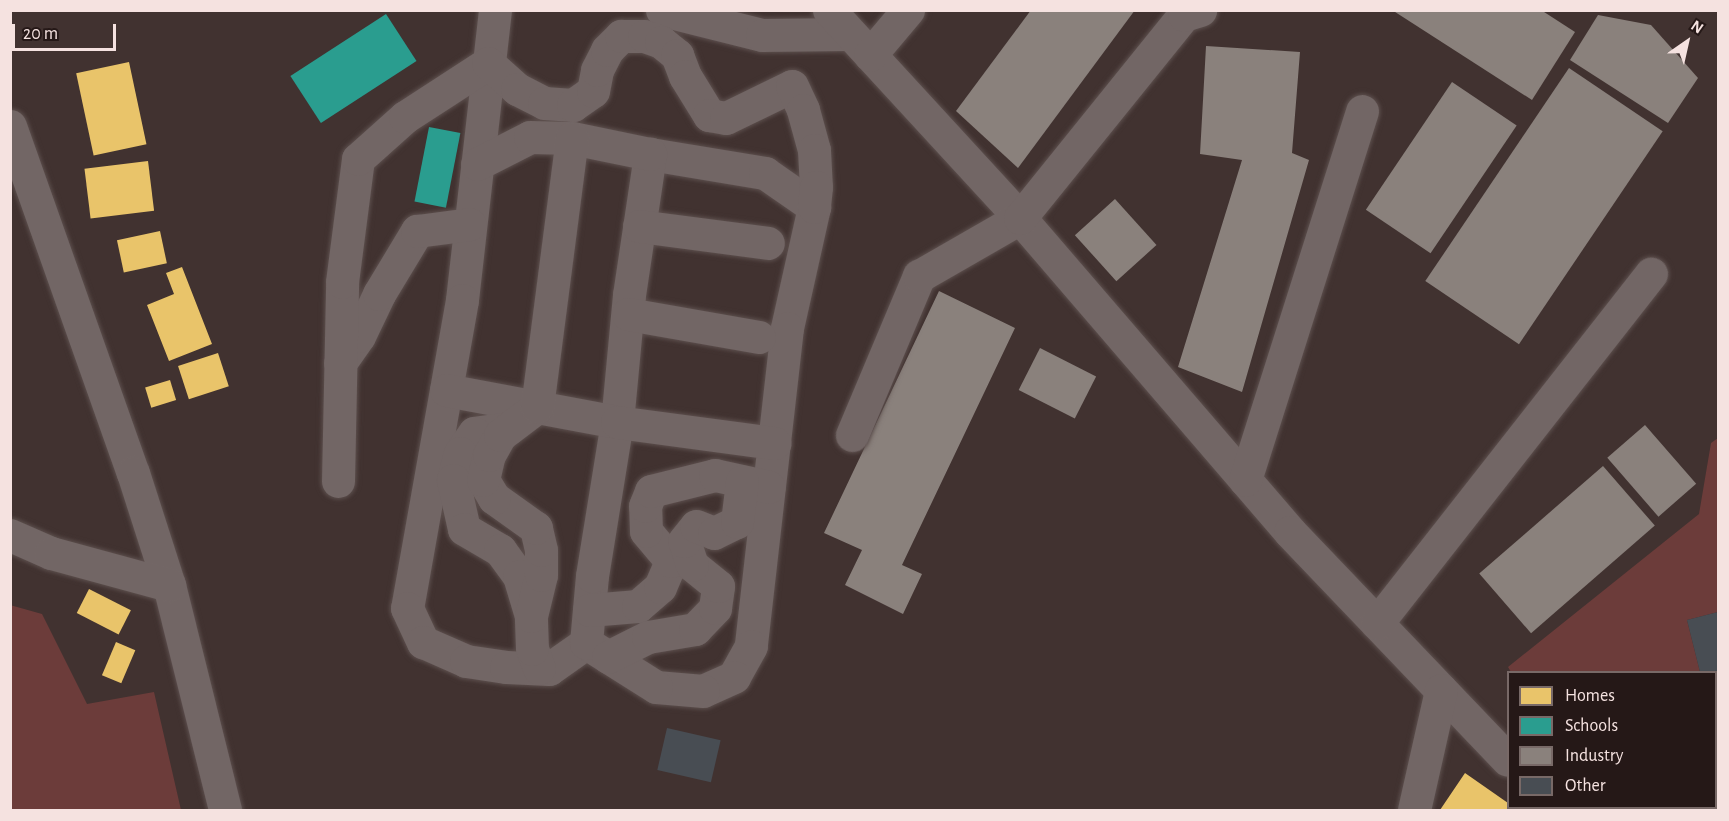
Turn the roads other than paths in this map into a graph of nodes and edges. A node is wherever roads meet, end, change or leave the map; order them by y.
1 (495, 10) edge
2 (662, 10) edge
3 (908, 10) edge
4 (1200, 10) edge
5 (849, 33) edge
6 (488, 63) junction
7 (1362, 111) dead end
8 (10, 126) edge
9 (572, 138) junction
10 (650, 154) junction
11 (477, 164) junction
12 (814, 207) junction
13 (1020, 218) junction
14 (470, 224) junction
15 (639, 226) junction
16 (768, 243) dead end
17 (1652, 273) dead end
18 (628, 314) junction
19 (759, 337) dead end
20 (340, 363) junction
21 (446, 390) junction
22 (537, 407) junction
23 (617, 422) junction
24 (510, 428) junction
25 (852, 435) dead end
26 (774, 443) junction
27 (1245, 480) junction
28 (338, 481) dead end
29 (756, 484) junction
30 (10, 535) edge
31 (169, 585) junction
32 (589, 610) junction
33 (531, 616) junction
34 (1377, 623) junction
35 (597, 650) junction
36 (539, 669) junction
37 (1441, 690) junction
38 (1496, 739) edge
39 (1507, 757) edge
40 (225, 810) edge
41 (1414, 810) edge

1 - 6 street
2 - 5 street
3 - 5 street
4 - 13 street
5 - 13 street
6 - 11 street
6 - 12 street
6 - 20 street
7 - 27 street
8 - 31 street
9 - 10 street
9 - 11 street
9 - 22 street
10 - 12 street
10 - 15 street
11 - 14 street
12 - 26 street
13 - 25 street
13 - 27 street
14 - 20 street
14 - 21 street
15 - 16 street
15 - 18 street
17 - 34 street
18 - 19 street
18 - 23 street
20 - 28 street
21 - 22 street
21 - 36 street
22 - 23 street
22 - 24 street
23 - 26 street
23 - 32 street
24 - 33 street
24 - 33 street
26 - 29 street
27 - 34 street
29 - 32 street
29 - 35 street
29 - 35 street
30 - 31 street
31 - 40 street
32 - 35 street
33 - 36 street
34 - 37 street
35 - 36 street
37 - 38 street
37 - 41 street
38 - 39 street

